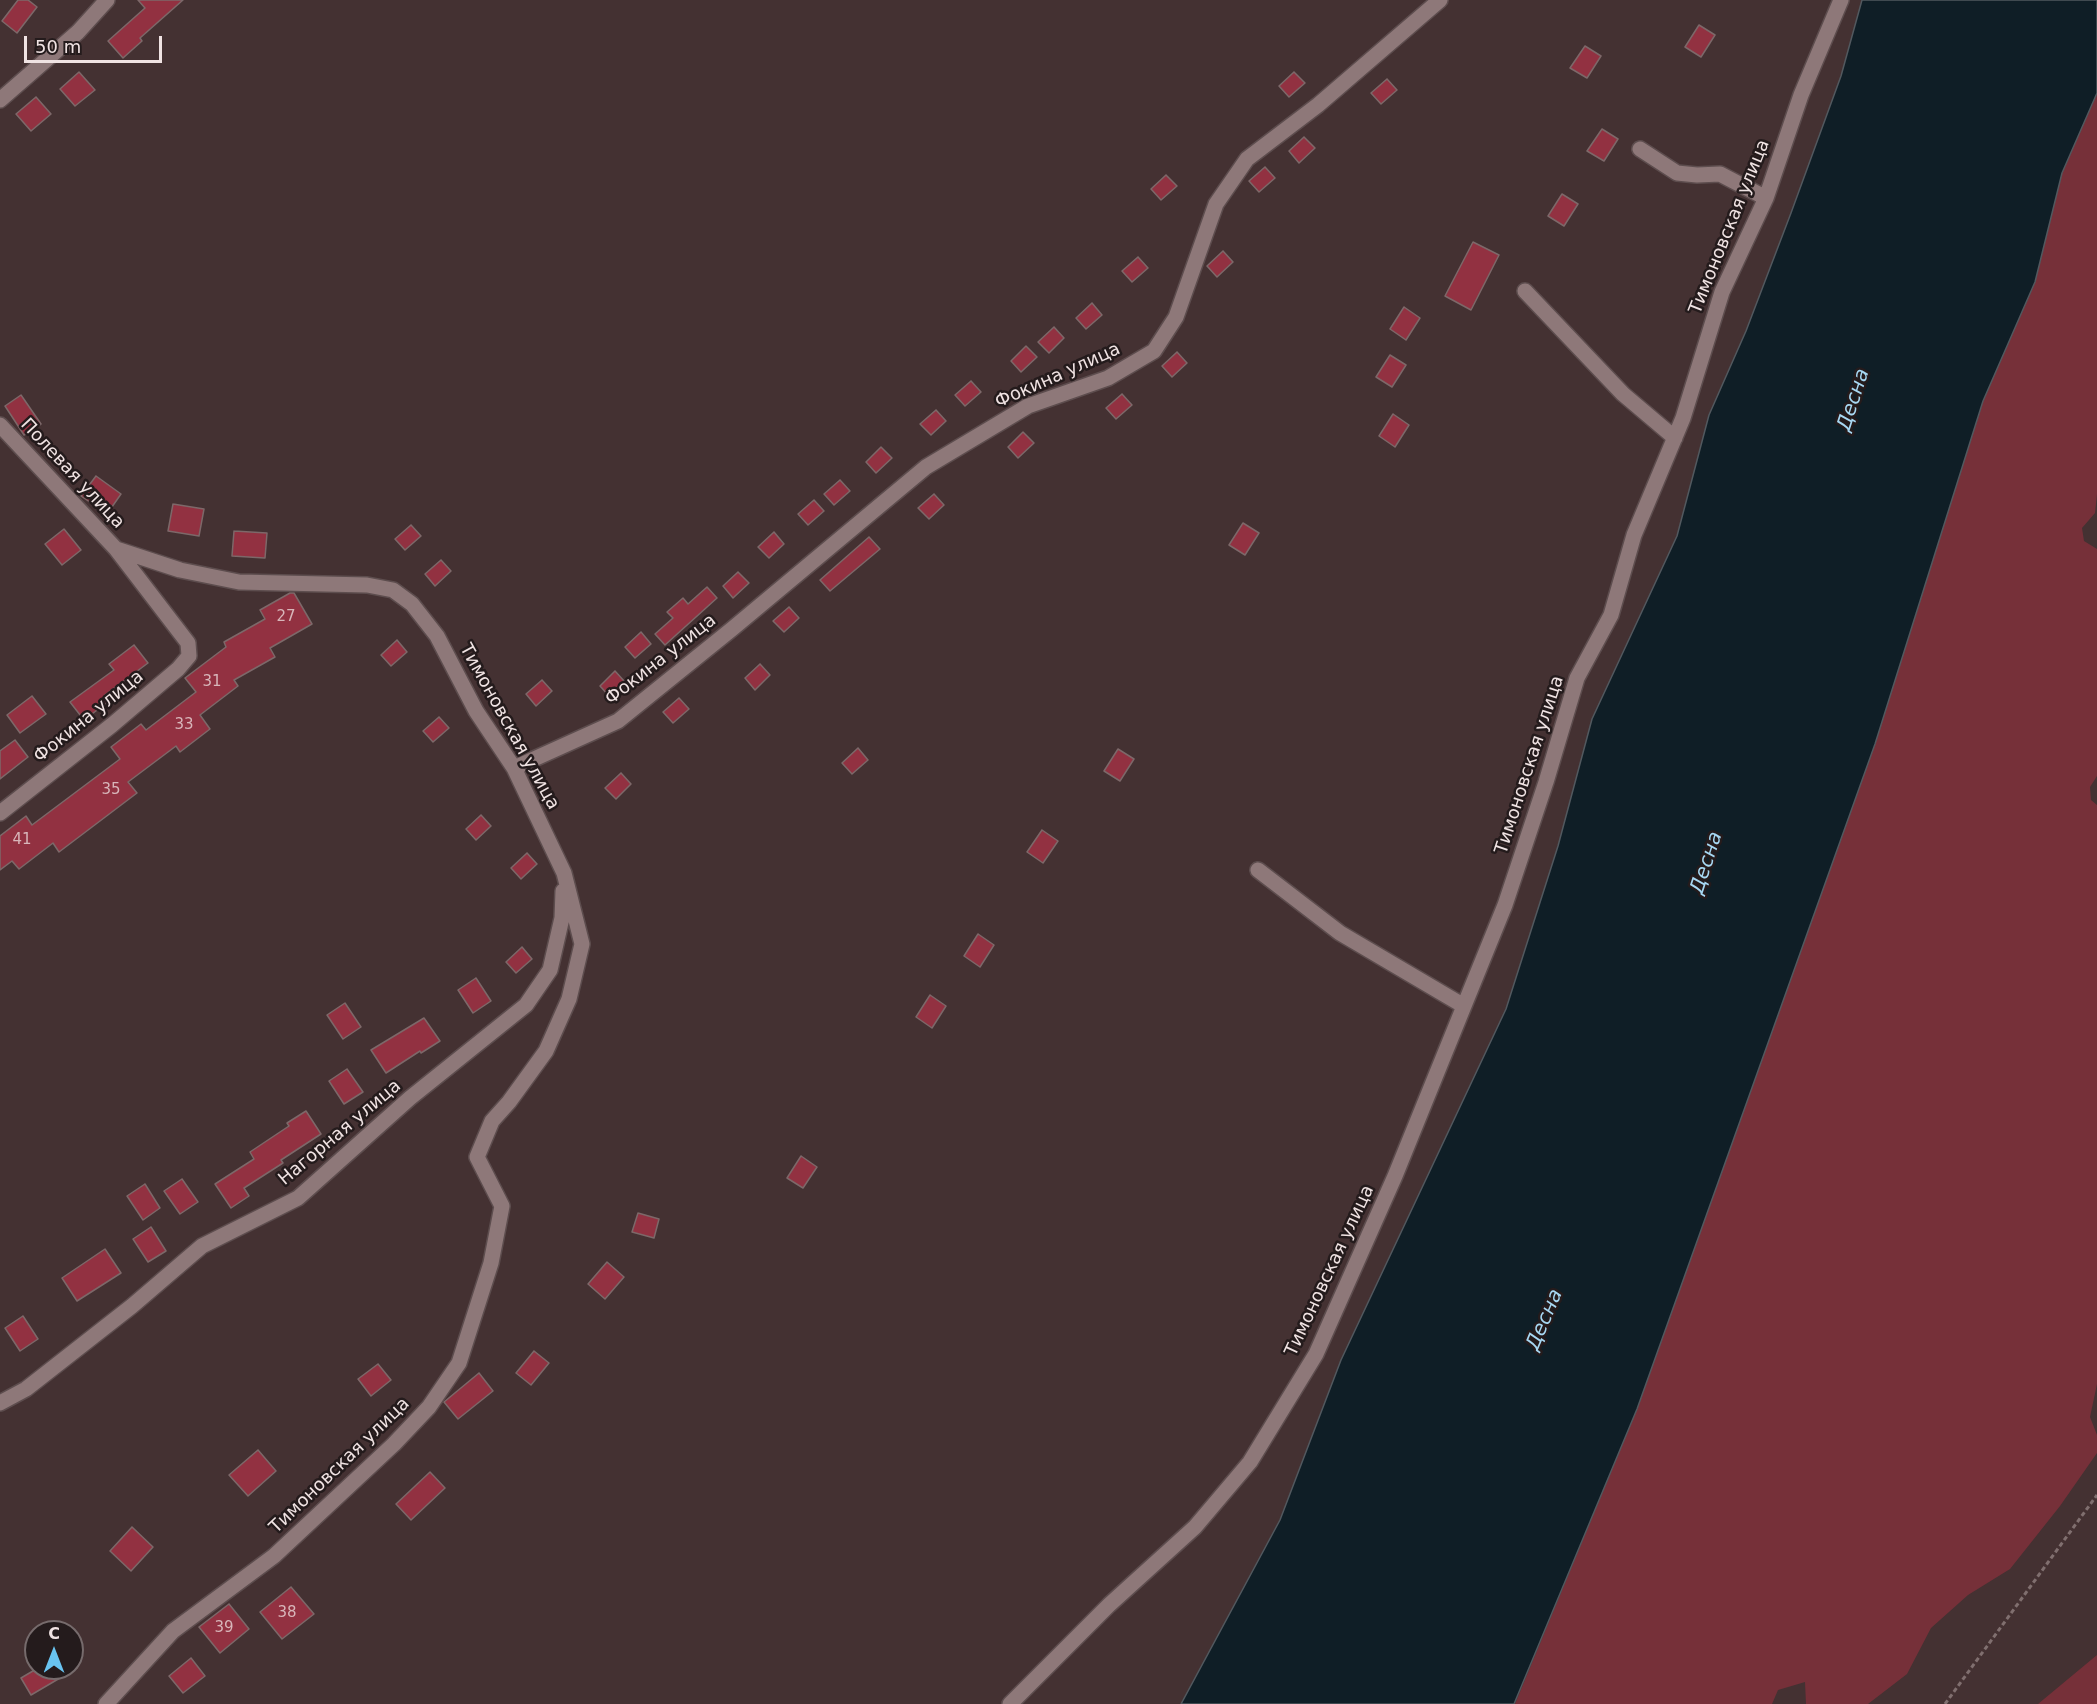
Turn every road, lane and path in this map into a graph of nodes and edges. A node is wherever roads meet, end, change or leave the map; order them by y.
1 (107, 0) edge
2 (1440, 0) edge
3 (1841, 0) edge
4 (0, 100) edge
5 (1640, 149) dead end
6 (1766, 198) junction
7 (1525, 291) dead end
8 (0, 425) edge
9 (1675, 438) junction
10 (116, 549) junction
11 (188, 643) joint
12 (514, 768) junction
13 (0, 813) edge
14 (1258, 870) dead end
15 (564, 873) junction
16 (1464, 1006) junction
17 (0, 1403) edge
18 (2097, 1495) edge
19 (106, 1704) edge
20 (1010, 1704) edge
21 (1945, 1704) edge

1 - 4 street
2 - 12 street, Фокина улица
3 - 6 street, Тимоновская улица
5 - 6 street
6 - 9 street, Тимоновская улица
7 - 9 street
8 - 10 street, Полевая улица
9 - 16 street, Тимоновская улица
10 - 11 street, Полевая улица
10 - 12 street, Тимоновская улица
11 - 13 street, Фокина улица
12 - 15 street, Тимоновская улица
14 - 16 street
15 - 17 street, Нагорная улица
15 - 19 street, Тимоновская улица
16 - 20 street, Тимоновская улица
18 - 21 path

